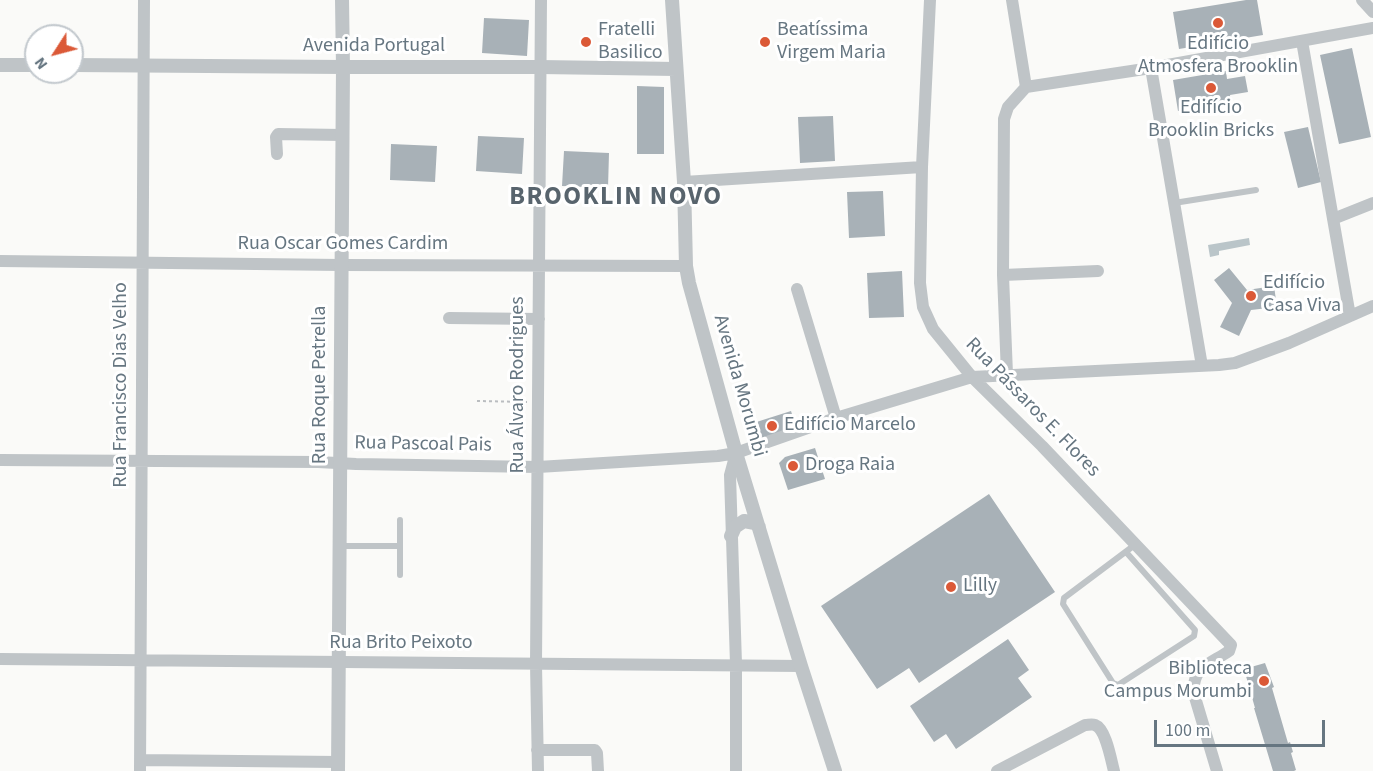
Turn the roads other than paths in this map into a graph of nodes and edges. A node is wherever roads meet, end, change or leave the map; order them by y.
1 (144, 0) edge
2 (342, 0) edge
3 (540, 0) edge
4 (672, 0) edge
5 (930, 0) edge
6 (1012, 0) edge
7 (1362, 0) edge
8 (1373, 12) edge
9 (1373, 28) edge
10 (1302, 41) junction
11 (0, 65) edge
12 (24, 65) edge
13 (84, 65) edge
14 (144, 65) junction
15 (343, 67) junction
16 (540, 67) junction
17 (1151, 68) junction
18 (676, 69) junction
19 (1026, 87) junction
20 (342, 135) junction
21 (277, 154) dead end
22 (922, 167) junction
23 (684, 182) junction
24 (1256, 190) dead end
25 (1174, 203) junction
26 (1373, 203) edge
27 (1334, 219) junction
28 (0, 261) edge
29 (142, 263) junction
30 (341, 265) junction
31 (539, 266) junction
32 (686, 266) junction
33 (1098, 271) dead end
34 (1003, 275) junction
35 (797, 289) dead end
36 (1373, 306) edge
37 (1350, 316) junction
38 (449, 318) dead end
39 (539, 319) junction
40 (1202, 366) junction
41 (1007, 374) junction
42 (972, 377) junction
43 (836, 418) junction
44 (736, 453) junction
45 (0, 460) edge
46 (142, 461) junction
47 (340, 463) junction
48 (538, 467) junction
49 (400, 520) dead end
50 (759, 527) junction
51 (731, 536) junction
52 (339, 546) junction
53 (399, 546) junction
54 (1131, 548) junction
55 (400, 575) dead end
56 (0, 659) edge
57 (140, 661) junction
58 (338, 663) junction
59 (536, 664) junction
60 (736, 664) junction
61 (801, 666) junction
62 (537, 750) junction
63 (140, 766) edge
64 (338, 766) edge
65 (538, 771) edge
66 (597, 771) edge
67 (736, 771) edge
68 (835, 771) edge
69 (997, 771) edge
70 (1114, 771) edge
71 (1217, 771) edge

1 - 14 street, Rua Francisco Dias Velho
2 - 15 street, Rua Roque Petrella
3 - 16 street, Rua Álvaro Rodrigues
4 - 18 street, Avenida Morumbi
5 - 22 street, Rua Pássaros E. Flores
6 - 19 street
7 - 8 street
9 - 10 street
10 - 17 street
10 - 27 street
11 - 12 street
13 - 14 street, Avenida Portugal
14 - 15 street, Avenida Portugal
14 - 29 street, Rua Francisco Dias Velho
15 - 16 street, Avenida Portugal
15 - 20 street, Rua Roque Petrella
16 - 18 street, Avenida Portugal
16 - 31 street, Rua Álvaro Rodrigues
17 - 19 street
17 - 25 street
18 - 23 street, Avenida Morumbi
19 - 34 street
20 - 21 street
20 - 30 street, Rua Roque Petrella
22 - 23 street
22 - 42 street, Rua Pássaros E. Flores
23 - 32 street, Avenida Morumbi
24 - 25 lane
25 - 40 street
26 - 27 street
27 - 37 street
28 - 29 street, Rua Oscar Gomes Cardim
29 - 30 street, Rua Oscar Gomes Cardim
29 - 46 street, Rua Francisco Dias Velho
30 - 31 street, Rua Oscar Gomes Cardim
30 - 47 street, Rua Roque Petrella
31 - 32 street, Rua Oscar Gomes Cardim
31 - 39 street, Rua Álvaro Rodrigues
32 - 44 street, Avenida Morumbi
33 - 34 street
34 - 41 street
35 - 43 street
36 - 37 street, Rua Pascoal Pais
37 - 40 street, Rua Pascoal Pais
38 - 39 street
39 - 48 street, Rua Álvaro Rodrigues
40 - 41 street, Rua Pascoal Pais
41 - 42 street, Rua Pascoal Pais
42 - 43 street, Rua Pascoal Pais
42 - 54 street, Rua Pássaros E. Flores
43 - 44 street, Rua Pascoal Pais
44 - 48 street, Rua Pascoal Pais
44 - 50 street, Avenida Morumbi
44 - 51 street
45 - 46 street, Rua Pascoal Pais
46 - 47 street, Rua Pascoal Pais
46 - 57 street, Rua Francisco Dias Velho
47 - 48 street, Rua Pascoal Pais
47 - 52 street, Rua Roque Petrella
48 - 59 street, Rua Álvaro Rodrigues
49 - 53 lane
50 - 51 street
50 - 61 street, Avenida Morumbi
51 - 60 street
52 - 53 lane
52 - 58 street, Rua Roque Petrella
53 - 55 lane
54 - 54 lane
54 - 71 street, Rua Pássaros E. Flores
56 - 57 street, Rua Brito Peixoto
57 - 58 street, Rua Brito Peixoto
57 - 63 street, Rua Francisco Dias Velho
58 - 59 street, Rua Brito Peixoto
58 - 64 street, Rua Roque Petrella
59 - 60 street, Rua Brito Peixoto
59 - 62 street, Rua Álvaro Rodrigues
60 - 61 street, Rua Brito Peixoto
60 - 67 street
61 - 68 street, Avenida Morumbi
62 - 65 street, Rua Álvaro Rodrigues
62 - 66 street
63 - 64 street
69 - 70 street

